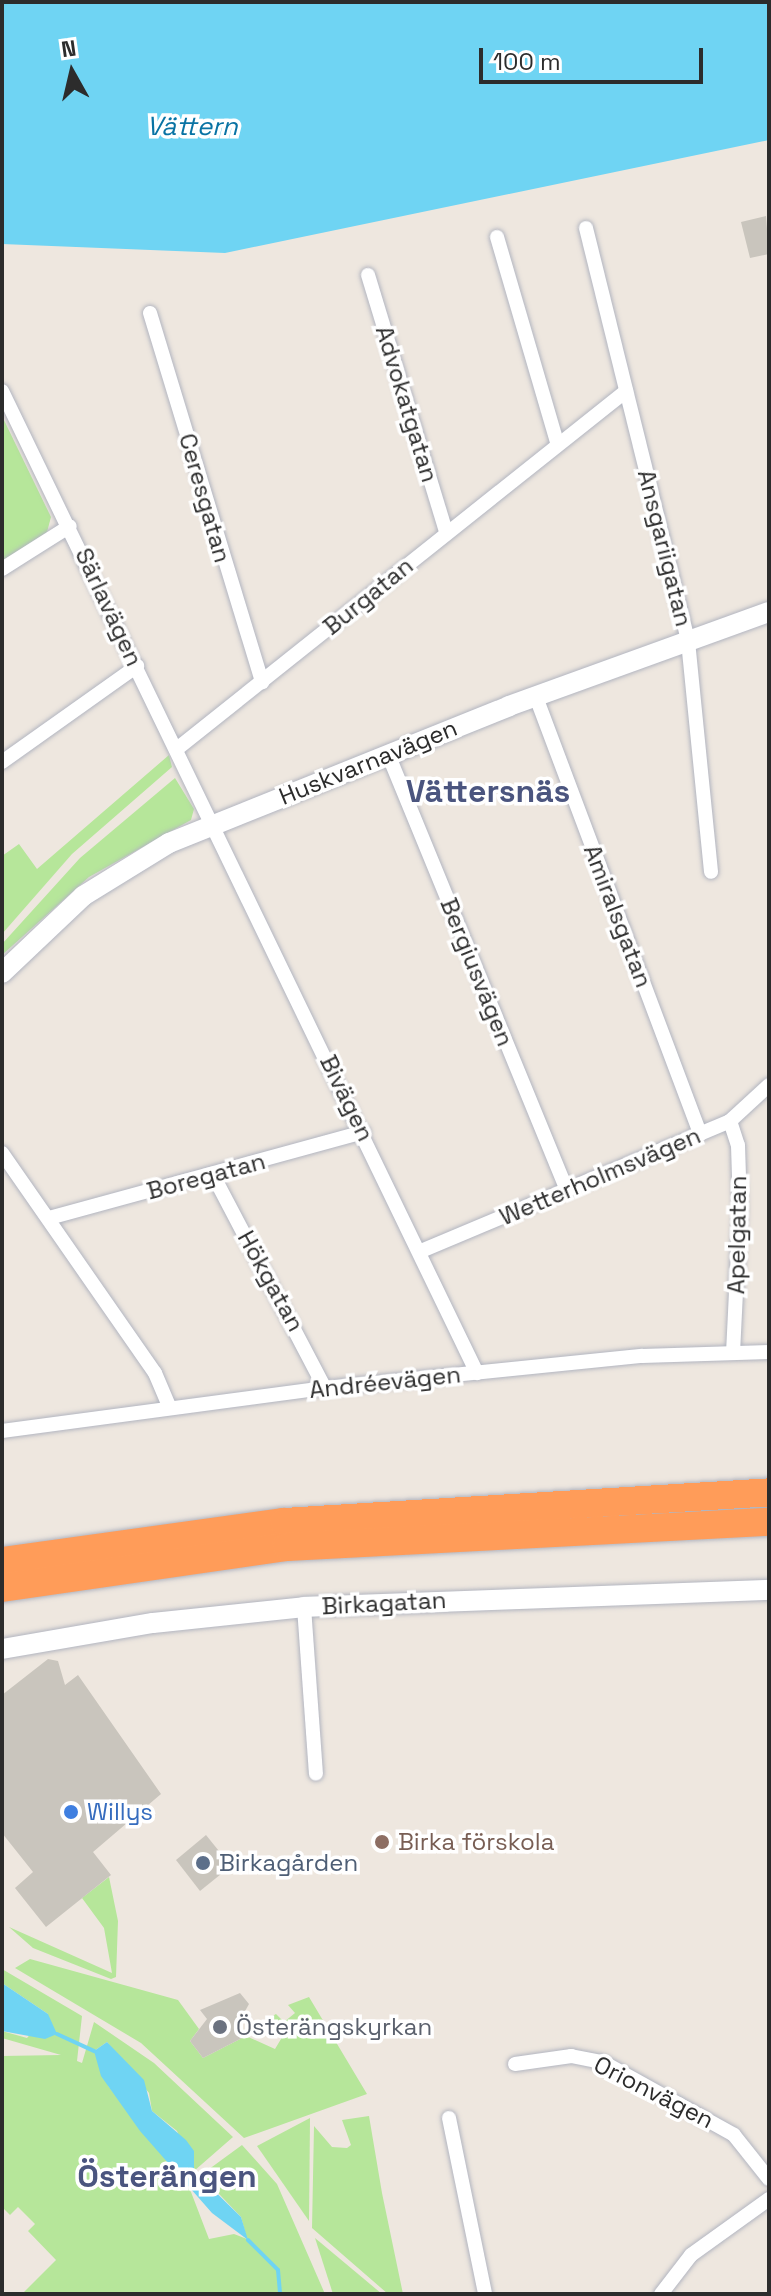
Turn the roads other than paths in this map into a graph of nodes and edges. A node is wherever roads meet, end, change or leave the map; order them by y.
1 (586, 228) dead end
2 (497, 237) dead end
3 (368, 275) dead end
4 (150, 313) dead end
5 (2, 391) edge
6 (626, 391) junction
7 (557, 442) junction
8 (70, 526) junction
9 (446, 532) junction
10 (2, 569) edge
11 (769, 612) edge
12 (688, 641) junction
13 (137, 666) junction
14 (262, 682) junction
15 (536, 697) junction
16 (178, 748) junction
17 (388, 754) junction
18 (2, 762) edge
19 (215, 824) junction
20 (711, 872) dead end
21 (2, 973) edge
22 (769, 1085) edge
23 (730, 1121) junction
24 (363, 1132) junction
25 (700, 1134) junction
26 (2, 1153) edge
27 (213, 1175) junction
28 (566, 1189) junction
29 (49, 1218) junction
30 (421, 1251) junction
31 (733, 1351) junction
32 (769, 1352) edge
33 (477, 1373) junction
34 (325, 1388) junction
35 (168, 1404) junction
36 (2, 1431) edge
37 (769, 1492) edge
38 (769, 1522) edge
39 (2, 1561) edge
40 (2, 1588) edge
41 (769, 1590) edge
42 (304, 1607) junction
43 (2, 1649) edge
44 (316, 1774) dead end
45 (515, 2064) dead end
46 (449, 2118) dead end
47 (769, 2179) edge
48 (769, 2199) edge
49 (485, 2294) edge
50 (661, 2294) edge

1 - 6 street, Ansgariigatan
2 - 7 street
3 - 9 street, Advokatgatan
4 - 14 street, Ceresgatan
5 - 8 street, Särlavägen
6 - 7 street, Burgatan
6 - 12 street, Ansgariigatan
7 - 9 street, Burgatan
8 - 10 street
8 - 13 street, Särlavägen
9 - 14 street, Burgatan
11 - 12 street, Huskvarnavägen
12 - 15 street, Huskvarnavägen
12 - 20 street, Ansgariigatan
13 - 16 street, Särlavägen
13 - 18 street
14 - 16 street, Burgatan
15 - 17 street, Huskvarnavägen
15 - 25 street, Amiralsgatan
16 - 19 street, Särlavägen
17 - 19 street, Huskvarnavägen
17 - 28 street, Bergiusvägen
19 - 21 street, Huskvarnavägen
19 - 24 street, Bivägen
22 - 23 street, Wetterholmsvägen
23 - 25 street, Wetterholmsvägen
23 - 31 street, Apelgatan
24 - 27 street, Boregatan
24 - 30 street, Bivägen
25 - 28 street, Wetterholmsvägen
26 - 29 street
27 - 29 street, Boregatan
27 - 34 street, Hökgatan
28 - 30 street, Wetterholmsvägen
29 - 35 street
30 - 33 street, Bivägen
31 - 32 street, Andréevägen
31 - 33 street, Andréevägen
33 - 34 street, Andréevägen
34 - 35 street, Andréevägen
35 - 36 street, Andréevägen
37 - 39 highway
38 - 40 highway
41 - 42 street, Birkagatan
42 - 43 street, Birkagatan
42 - 44 street
45 - 47 street, Orionvägen
46 - 49 street
48 - 50 street

